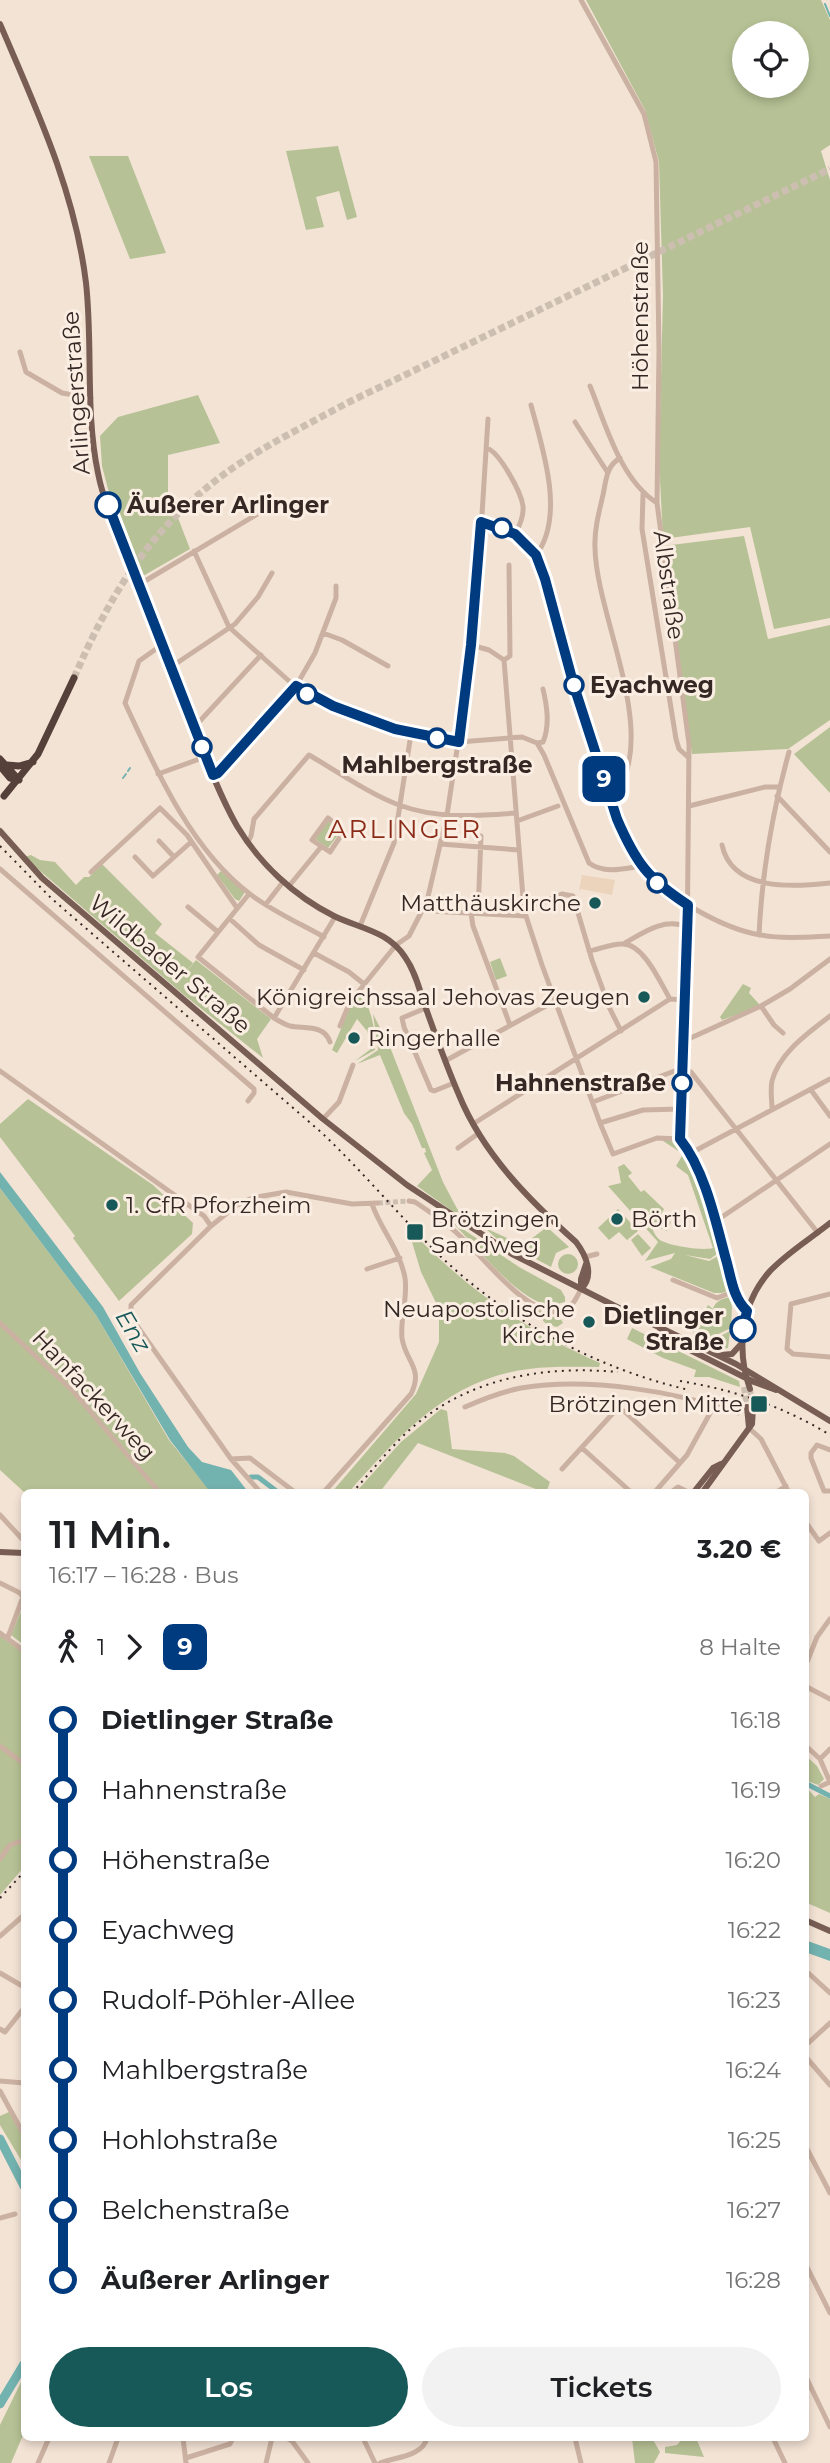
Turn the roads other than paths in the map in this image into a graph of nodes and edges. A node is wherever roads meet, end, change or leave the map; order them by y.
1 (581, 0) edge
2 (0, 24) edge
3 (20, 352) dead end
4 (590, 386) dead end
5 (91, 398) junction
6 (531, 405) dead end
7 (488, 419) dead end
8 (575, 422) dead end
9 (487, 448) junction
10 (620, 458) junction
11 (608, 473) junction
12 (643, 494) junction
13 (276, 503) dead end
14 (657, 503) junction
15 (481, 522) junction
16 (515, 534) junction
17 (194, 551) junction
18 (536, 555) junction
19 (509, 565) dead end
20 (272, 573) dead end
21 (140, 584) junction
22 (336, 586) dead end
23 (229, 627) junction
24 (323, 632) junction
25 (163, 645) junction
26 (471, 645) junction
27 (261, 655) junction
28 (504, 660) junction
29 (388, 666) dead end
30 (171, 667) junction
31 (74, 678) tunnel mouth
32 (296, 686) junction
33 (543, 689) dead end
34 (193, 725) junction
35 (411, 734) junction
36 (512, 737) junction
37 (459, 742) junction
38 (537, 743) junction
39 (789, 752) dead end
40 (205, 757) junction
41 (689, 758) junction
42 (0, 759) edge
43 (33, 761) junction
44 (4, 766) edge
45 (158, 774) junction
46 (213, 775) junction
47 (19, 780) junction
48 (779, 787) junction
49 (4, 796) dead end
50 (777, 796) junction
51 (611, 800) junction
52 (398, 805) junction
53 (558, 806) dead end
54 (689, 806) junction
55 (516, 813) junction
56 (447, 815) junction
57 (517, 821) junction
58 (0, 831) edge
59 (481, 836) dead end
60 (159, 841) dead end
61 (191, 842) junction
62 (248, 842) junction
63 (440, 844) junction
64 (722, 845) dead end
65 (321, 847) junction
66 (480, 849) junction
67 (519, 850) junction
68 (830, 852) edge
69 (135, 857) dead end
70 (174, 857) junction
71 (640, 866) junction
72 (0, 869) edge
73 (91, 872) dead end
74 (761, 883) junction
75 (830, 883) edge
76 (286, 884) junction
77 (250, 894) junction
78 (266, 904) junction
79 (688, 905) junction
80 (188, 907) dead end
81 (237, 908) junction
82 (424, 909) junction
83 (474, 913) junction
84 (525, 913) junction
85 (335, 916) junction
86 (229, 919) junction
87 (360, 926) junction
88 (687, 927) junction
89 (218, 932) junction
90 (759, 935) junction
91 (830, 936) edge
92 (324, 937) junction
93 (625, 943) junction
94 (396, 945) junction
95 (589, 951) junction
96 (314, 953) junction
97 (830, 959) edge
98 (304, 970) junction
99 (364, 984) junction
100 (670, 999) junction
101 (684, 1000) junction
102 (555, 1001) junction
103 (761, 1006) junction
104 (426, 1008) junction
105 (830, 1016) edge
106 (274, 1018) junction
107 (510, 1025) junction
108 (340, 1026) dead end
109 (621, 1031) junction
110 (783, 1033) dead end
111 (684, 1041) junction
112 (330, 1042) dead end
113 (577, 1057) junction
114 (445, 1061) junction
115 (353, 1065) dead end
116 (682, 1070) junction
117 (0, 1071) edge
118 (830, 1079) edge
119 (454, 1083) junction
120 (811, 1090) junction
121 (248, 1101) dead end
122 (593, 1102) junction
123 (681, 1109) junction
124 (772, 1109) junction
125 (830, 1116) edge
126 (323, 1119) junction
127 (473, 1124) junction
128 (600, 1124) junction
129 (735, 1130) junction
130 (479, 1133) junction
131 (680, 1139) junction
132 (830, 1144) edge
133 (458, 1148) dead end
134 (691, 1153) junction
135 (777, 1182) junction
136 (409, 1201) tunnel mouth
137 (716, 1221) junction
138 (830, 1223) edge
139 (211, 1226) junction
140 (818, 1233) junction
141 (597, 1254) dead end
142 (400, 1258) junction
143 (586, 1260) junction
144 (367, 1269) dead end
145 (673, 1280) dead end
146 (581, 1289) junction
147 (735, 1291) junction
148 (830, 1294) edge
149 (747, 1311) junction
150 (0, 1323) edge
151 (660, 1328) junction
152 (742, 1343) junction
153 (720, 1355) junction
154 (830, 1357) edge
155 (743, 1367) junction
156 (745, 1377) junction
157 (747, 1388) tunnel mouth
158 (778, 1390) junction
159 (714, 1406) junction
160 (465, 1407) dead end
161 (750, 1408) tunnel mouth
162 (738, 1413) dead end
163 (829, 1417) edge
164 (748, 1428) junction
165 (582, 1448) junction
166 (830, 1450) edge
167 (231, 1459) junction
168 (680, 1463) junction
169 (720, 1464) junction
170 (562, 1469) dead end
171 (786, 1486) junction
172 (157, 1489) edge
173 (257, 1489) edge
174 (291, 1489) edge
175 (326, 1489) edge
176 (628, 1489) edge
177 (657, 1489) edge
178 (695, 1489) edge
179 (705, 1489) edge
180 (781, 1489) edge
181 (787, 1489) edge
182 (830, 1492) edge
183 (0, 1515) edge
184 (809, 1527) edge
185 (830, 1533) edge
186 (21, 1538) edge
187 (0, 1552) edge
188 (21, 1553) edge
189 (0, 1583) edge
190 (21, 1594) edge
191 (21, 1602) edge
192 (830, 1619) edge
193 (0, 1633) edge
194 (8, 1637) junction
195 (21, 1648) edge
196 (809, 1650) edge
197 (809, 1688) edge
198 (830, 1699) edge
199 (0, 1746) edge
200 (809, 1749) edge
201 (830, 1749) edge
202 (820, 1759) junction
203 (21, 1762) edge
204 (830, 1782) edge
205 (821, 1786) dead end
206 (21, 1841) edge
207 (0, 1859) edge
208 (21, 1920) edge
209 (809, 1922) edge
210 (830, 1931) edge
211 (0, 1936) edge
212 (0, 1973) edge
213 (809, 1974) edge
214 (21, 1985) edge
215 (830, 1993) edge
216 (21, 2012) edge
217 (830, 2023) edge
218 (0, 2029) edge
219 (809, 2042) edge
220 (809, 2061) edge
221 (0, 2081) edge
222 (21, 2083) edge
223 (830, 2085) edge
224 (0, 2091) edge
225 (21, 2130) edge
226 (809, 2153) edge
227 (830, 2193) edge
228 (15, 2214) dead end
229 (0, 2218) edge
230 (809, 2271) edge
231 (830, 2314) edge
232 (809, 2383) edge
233 (830, 2426) edge
234 (48, 2441) edge
235 (117, 2441) edge
236 (183, 2441) edge
237 (232, 2441) edge
238 (271, 2441) edge
239 (292, 2441) edge
240 (365, 2441) edge
241 (425, 2441) edge
242 (576, 2441) edge
243 (774, 2441) edge
244 (186, 2460) edge
245 (38, 2463) edge
246 (109, 2463) edge
247 (266, 2463) edge
248 (308, 2463) edge
249 (377, 2463) edge
250 (581, 2463) edge
251 (785, 2463) edge

1 - 14 street, Höhenstraße
2 - 5 main road, Arlingerstraße
3 - 5 street
4 - 10 street
5 - 21 main road, Arlingerstraße
6 - 18 street
7 - 9 street
8 - 11 street
9 - 15 street
9 - 16 street
10 - 11 street
10 - 12 street
11 - 51 street
12 - 14 street
12 - 41 street, Albstraße
13 - 17 street
14 - 41 street, Höhenstraße
15 - 16 street
15 - 26 street
16 - 18 street
17 - 21 street
17 - 23 street
18 - 51 street
19 - 28 street
20 - 23 street
21 - 25 main road, Arlingerstraße
22 - 24 street
23 - 27 street
23 - 30 street
24 - 29 street
24 - 32 street
25 - 30 main road, Arlingerstraße
25 - 45 street
26 - 28 street
26 - 37 street
27 - 32 street
27 - 34 street
28 - 36 street
30 - 34 main road, Arlingerstraße
31 - 43 highway
32 - 35 street
32 - 46 street
33 - 38 street
34 - 40 main road, Arlingerstraße
35 - 37 street
35 - 52 street
36 - 37 street
36 - 38 street
36 - 55 street
37 - 56 street
38 - 71 street
39 - 48 street
40 - 45 street
40 - 46 main road, Arlingerstraße
41 - 54 street, Höhenstraße
42 - 44 highway
43 - 44 highway
43 - 47 highway
44 - 47 highway
45 - 77 street
46 - 62 main road, Arlingerstraße
47 - 49 highway
48 - 50 street
48 - 54 street
50 - 68 street
50 - 74 street
51 - 71 street
52 - 56 street
52 - 62 street
52 - 87 street
53 - 57 street
54 - 79 street, Höhenstraße
55 - 56 street
55 - 57 street
56 - 63 street
57 - 67 street
58 - 126 main road, Wildbader Straße
59 - 66 street
60 - 70 street
61 - 70 street
61 - 73 street
61 - 81 street
62 - 76 main road, Arlingerstraße
63 - 66 street
63 - 82 street
64 - 74 street
65 - 65 street
65 - 76 street
66 - 67 street
66 - 83 street
67 - 84 street
69 - 70 street
71 - 79 street
72 - 121 street
74 - 75 street
74 - 90 street
76 - 78 street
76 - 85 main road, Arlingerstraße
77 - 78 street
77 - 81 street
78 - 92 street
79 - 88 street, Höhenstraße
79 - 90 street
80 - 89 street
81 - 86 street
82 - 83 street
82 - 94 street
83 - 84 street
83 - 107 street
84 - 95 street
84 - 102 street
85 - 87 main road, Arlingerstraße
85 - 92 street
86 - 89 street
86 - 98 street
87 - 94 main road, Arlingerstraße
88 - 93 street
88 - 101 street, Höhenstraße
89 - 106 street
90 - 91 street
92 - 96 street
93 - 95 street
93 - 100 street
94 - 99 street
94 - 104 main road, Arlingerstraße
95 - 109 street
96 - 98 street
96 - 99 street
97 - 103 street
98 - 106 street
99 - 108 street
100 - 101 street
100 - 109 street
101 - 111 street, Höhenstraße
102 - 107 street
102 - 113 street
103 - 110 street
103 - 111 street
104 - 114 main road, Arlingerstraße
104 - 119 street
105 - 124 street
106 - 112 street
107 - 114 street
109 - 113 street
111 - 116 street, Höhenstraße
113 - 122 street
113 - 127 street
114 - 119 main road, Arlingerstraße
115 - 126 street
116 - 122 street
116 - 123 street, Höhenstraße
116 - 129 street
117 - 139 street
118 - 120 street
119 - 127 main road, Arlingerstraße
120 - 124 street
120 - 125 street
122 - 128 street
123 - 128 street
123 - 131 street, Höhenstraße
124 - 129 street
126 - 146 main road, Wildbader Straße
127 - 130 main road, Arlingerstraße
128 - 131 street
129 - 134 street
129 - 135 street
130 - 133 street
130 - 143 main road, Arlingerstraße
131 - 134 street
132 - 135 street
134 - 137 street
135 - 137 street
135 - 140 street
136 - 146 street
137 - 147 street
138 - 140 main road
139 - 142 street
139 - 167 street
140 - 149 main road
141 - 143 street
142 - 144 street
142 - 175 street
143 - 146 main road
145 - 147 street
146 - 151 main road, Wildbader Straße
147 - 149 street
148 - 154 street
149 - 152 main road
150 - 172 street, Hanfackerweg
151 - 153 main road, Wildbader Straße
151 - 156 main road, Wildbader Straße
152 - 153 main road
152 - 155 main road
153 - 155 main road, Wildbader Straße
155 - 156 main road
155 - 158 main road, Wildbader Straße
156 - 157 main road
156 - 158 main road, Wildbader Straße
158 - 163 main road
159 - 160 street
159 - 162 street
159 - 168 street
161 - 164 main road
164 - 169 main road
164 - 171 street
165 - 168 street
165 - 170 street
165 - 176 street
166 - 182 street
167 - 173 street
167 - 174 street
168 - 177 street
169 - 178 main road
169 - 179 main road
171 - 180 street
171 - 181 street
183 - 186 street
184 - 185 street
187 - 188 main road
189 - 190 street
191 - 194 street
192 - 196 street
193 - 194 street
194 - 195 street
197 - 198 street
199 - 203 street
200 - 202 street
201 - 202 street
202 - 204 street
204 - 205 street
206 - 207 street
208 - 211 street
209 - 210 main road
212 - 214 street
213 - 215 street
216 - 218 street
217 - 219 street
220 - 223 street
221 - 222 street
224 - 225 street
226 - 227 street
228 - 229 street
230 - 231 street
232 - 233 street
234 - 245 street
235 - 246 street
236 - 244 street
237 - 244 street
238 - 247 street
239 - 248 street
240 - 249 street
241 - 249 street
242 - 250 street
243 - 251 street

